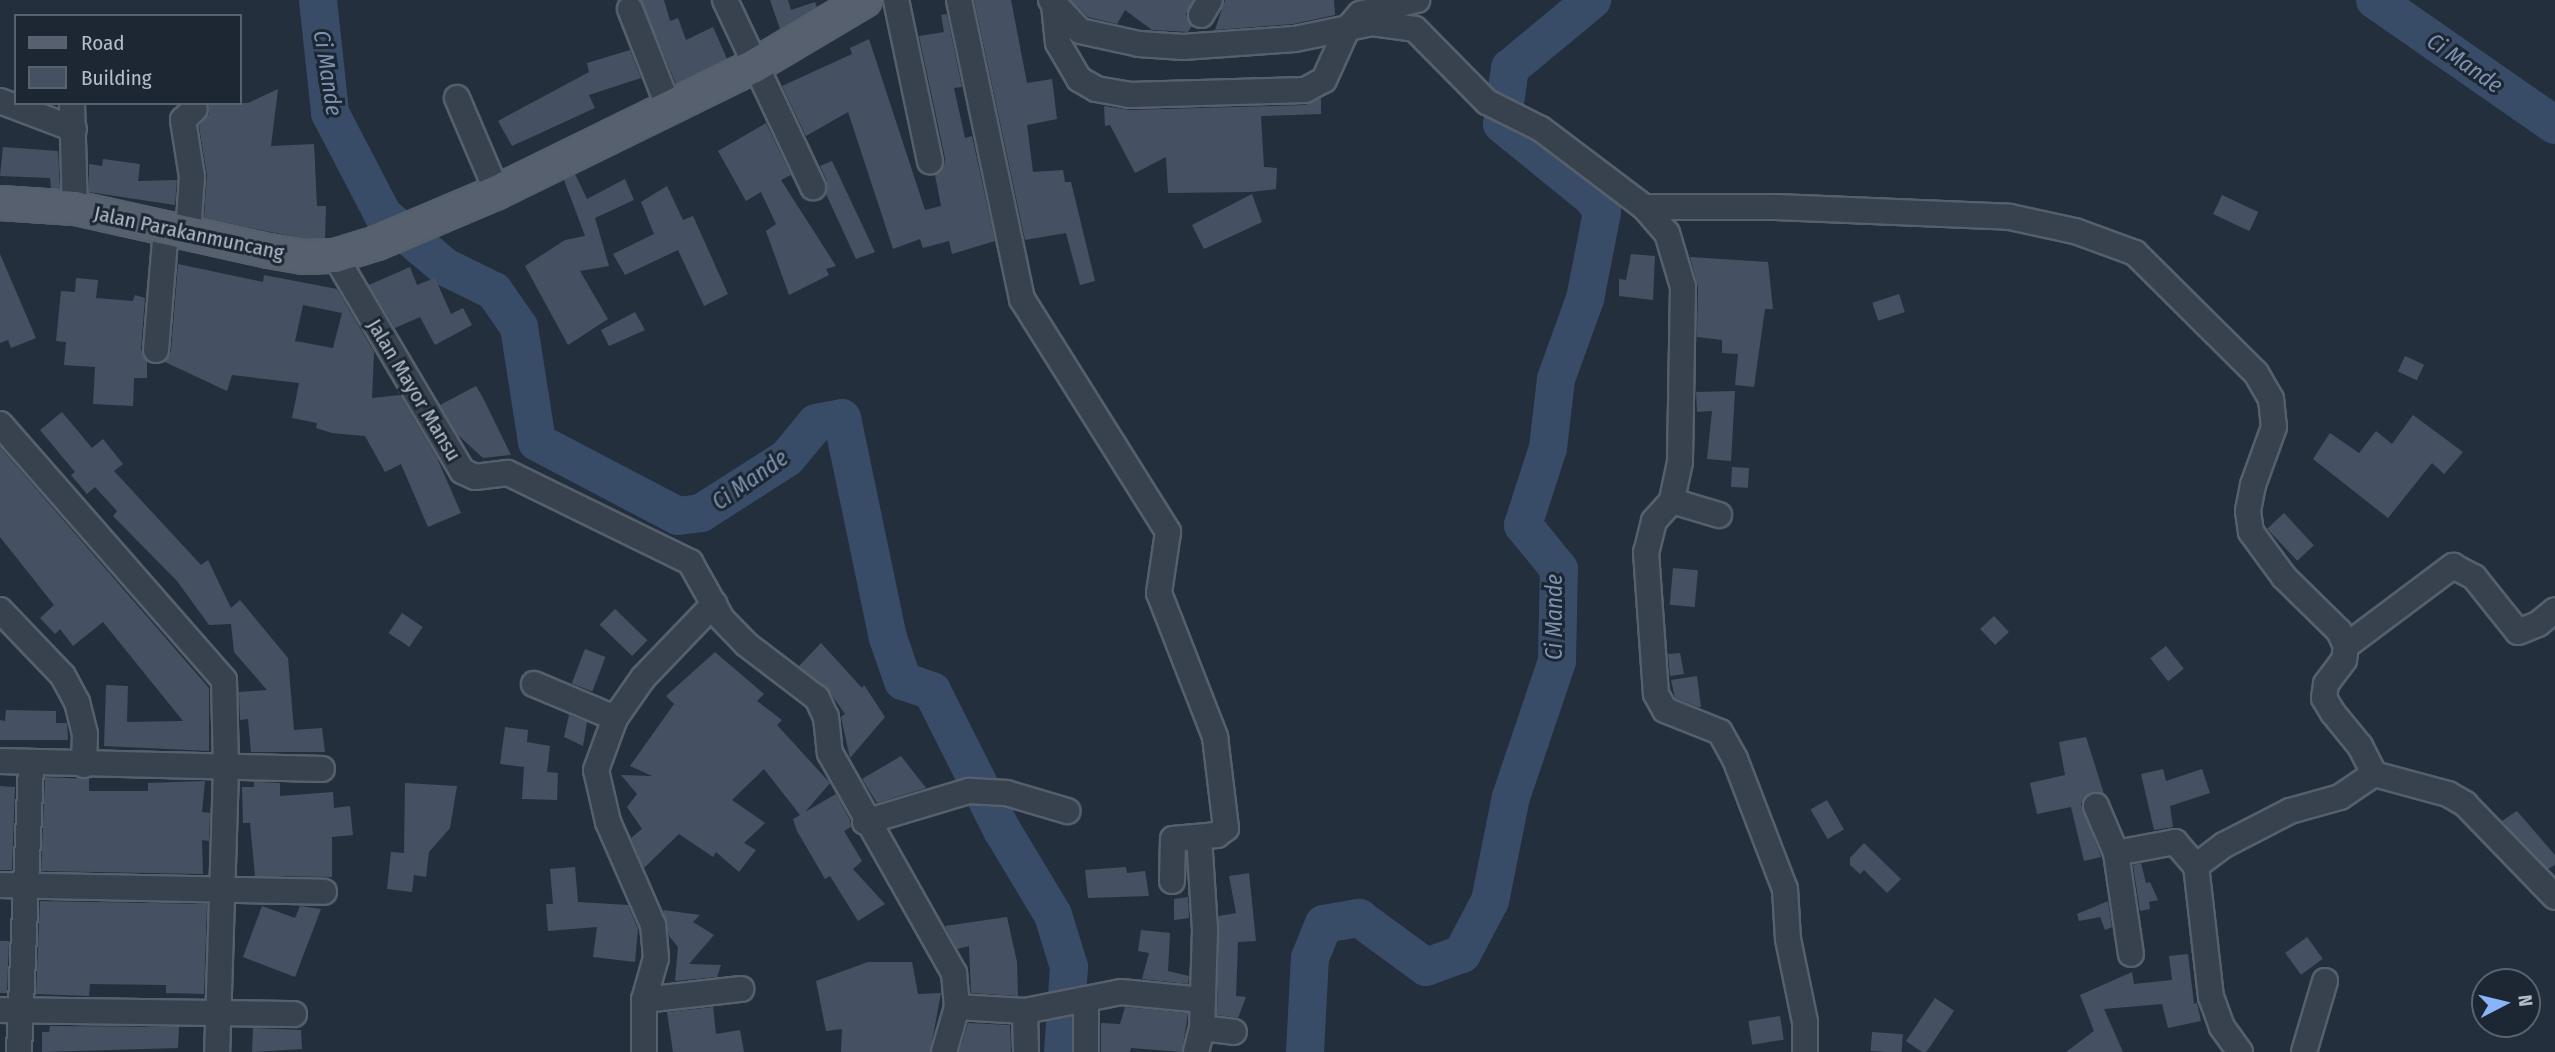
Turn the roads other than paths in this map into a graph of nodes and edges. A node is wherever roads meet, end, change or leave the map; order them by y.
1 (725, 0) edge
2 (865, 0) edge
3 (896, 0) edge
4 (959, 0) edge
5 (1417, 0) edge
6 (1052, 3) edge
7 (630, 9) dead end
8 (1351, 16) edge
9 (754, 66) junction
10 (457, 98) dead end
11 (0, 101) edge
12 (72, 105) edge
13 (669, 108) junction
14 (195, 109) dead end
15 (74, 129) junction
16 (930, 161) dead end
17 (813, 187) dead end
18 (497, 192) junction
19 (0, 203) edge
20 (1644, 207) junction
21 (75, 208) junction
22 (177, 231) junction
23 (335, 256) junction
24 (156, 350) dead end
25 (0, 424) edge
26 (1672, 501) junction
27 (1719, 515) dead end
28 (714, 604) junction
29 (0, 610) edge
30 (2555, 610) edge
31 (2346, 646) junction
32 (534, 684) dead end
33 (615, 719) junction
34 (0, 761) edge
35 (31, 763) junction
36 (84, 765) junction
37 (226, 769) junction
38 (321, 769) dead end
39 (2374, 774) junction
40 (2096, 806) dead end
41 (1067, 811) dead end
42 (865, 822) junction
43 (1199, 837) junction
44 (2116, 853) junction
45 (2196, 866) junction
46 (1172, 881) dead end
47 (0, 884) edge
48 (25, 886) junction
49 (222, 890) junction
50 (324, 892) dead end
51 (2555, 897) edge
52 (2131, 954) dead end
53 (2325, 981) dead end
54 (741, 989) dead end
55 (645, 1000) junction
56 (1081, 1000) junction
57 (1203, 1000) junction
58 (957, 1007) junction
59 (1033, 1009) junction
60 (10, 1010) edge
61 (218, 1010) junction
62 (295, 1014) dead end
63 (1202, 1028) junction
64 (1234, 1032) dead end
65 (19, 1052) edge
66 (217, 1052) edge
67 (644, 1052) edge
68 (944, 1052) edge
69 (1026, 1052) edge
70 (1086, 1052) edge
71 (1196, 1052) edge
72 (1805, 1052) edge
73 (2240, 1052) edge
74 (2304, 1052) edge

1 - 9 street
2 - 9 main road, Jalan Parakanmuncang
3 - 16 street
4 - 43 street
5 - 8 street
6 - 8 street
6 - 8 street
7 - 13 street
8 - 20 street
9 - 13 main road, Jalan Parakanmuncang
9 - 17 street
10 - 18 street
11 - 15 street
12 - 15 street
13 - 18 main road, Jalan Parakanmuncang
14 - 22 street
15 - 21 street
18 - 23 main road, Jalan Parakanmuncang
19 - 21 main road, Jalan Parakanmuncang
20 - 26 street
20 - 31 street
21 - 22 main road, Jalan Parakanmuncang
22 - 23 main road, Jalan Parakanmuncang
22 - 24 street
23 - 28 street, Jalan Mayor Mansu
25 - 37 street
26 - 27 street
26 - 72 street
28 - 33 street
28 - 42 street
29 - 36 street
30 - 31 street
31 - 39 street
32 - 33 street
33 - 55 street
34 - 35 street
35 - 36 street
35 - 48 street
36 - 37 street
37 - 38 street
37 - 49 street
39 - 45 street
39 - 51 street
40 - 44 street
41 - 42 street
42 - 58 street
43 - 46 street
43 - 57 street
44 - 45 street
44 - 52 street
45 - 73 street
47 - 48 street
48 - 49 street
48 - 60 street
49 - 50 street
49 - 61 street
53 - 74 street
54 - 55 street
55 - 67 street
56 - 57 street
56 - 59 street
56 - 70 street
57 - 63 street
58 - 59 street
58 - 68 street
59 - 69 street
60 - 61 street
60 - 65 street
61 - 62 street
61 - 66 street
63 - 64 street
63 - 71 street

